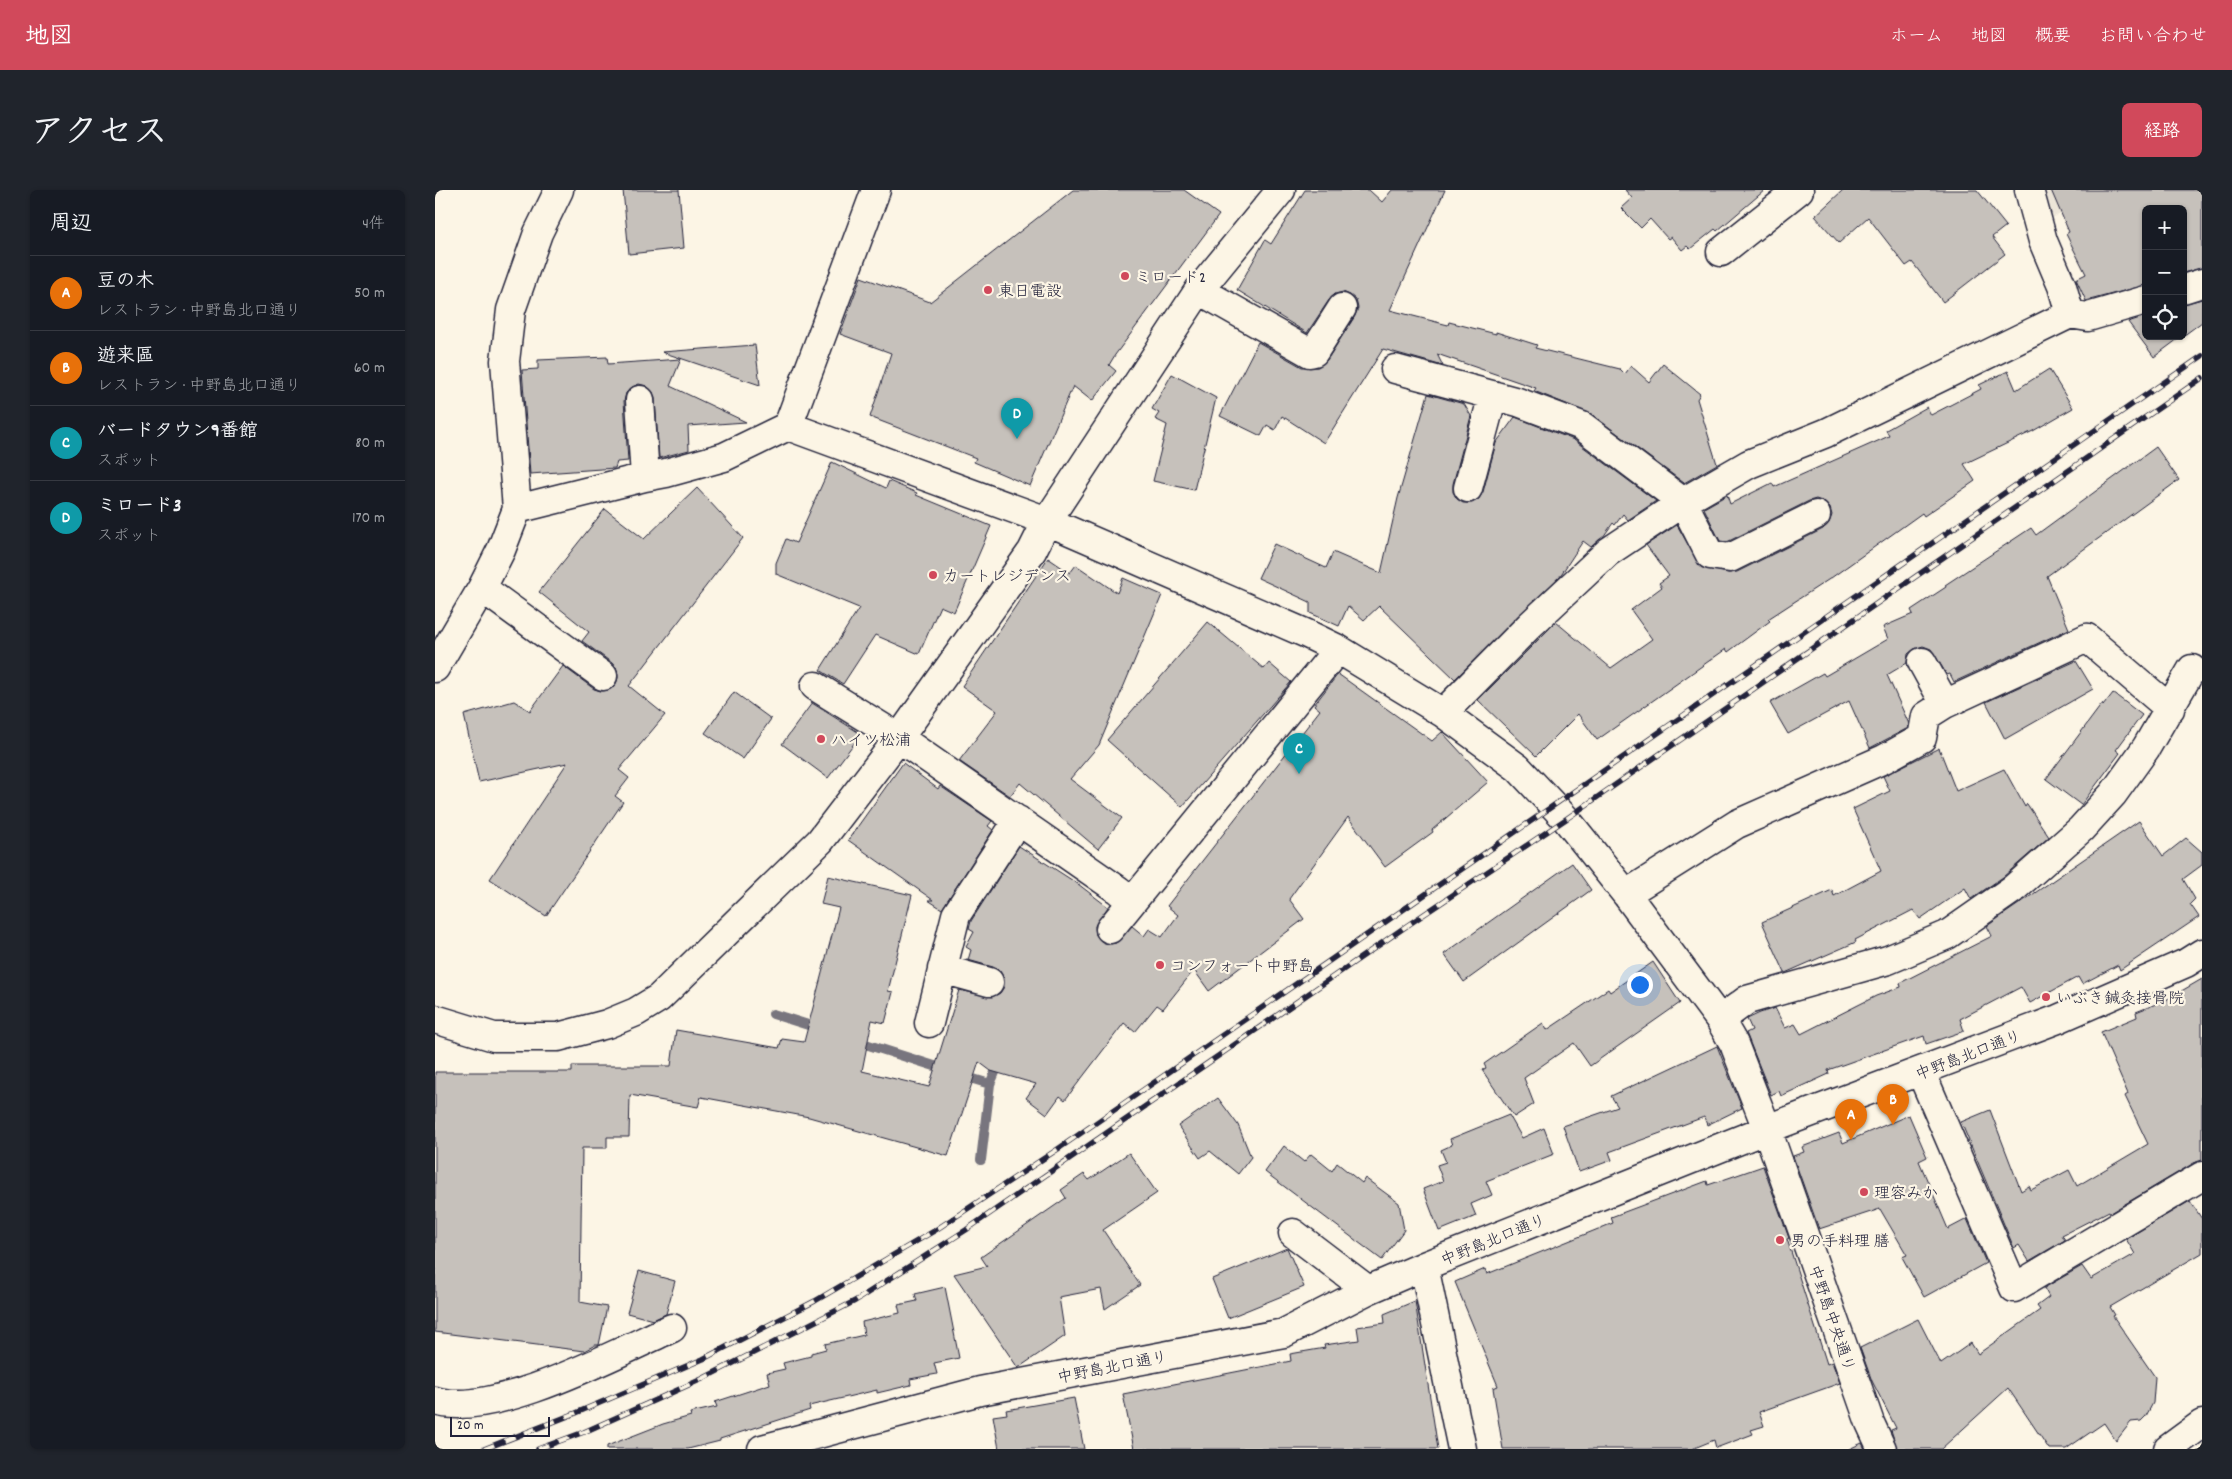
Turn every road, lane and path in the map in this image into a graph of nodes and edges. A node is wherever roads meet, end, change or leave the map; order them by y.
1 (559, 190) edge
2 (1281, 190) edge
3 (1799, 190) edge
4 (2029, 190) edge
5 (873, 197) edge
6 (1721, 252) dead end
7 (2202, 283) edge
8 (2187, 288) edge
9 (1199, 290) junction
10 (2142, 301) edge
11 (1342, 308) dead end
12 (2070, 314) junction
13 (1395, 369) dead end
14 (1493, 395) junction
15 (640, 400) dead end
16 (788, 426) junction
17 (645, 477) junction
18 (1468, 488) dead end
19 (1683, 502) junction
20 (517, 509) junction
21 (1817, 515) dead end
22 (1047, 521) junction
23 (482, 588) junction
24 (1338, 649) junction
25 (1922, 662) dead end
26 (435, 668) edge
27 (2192, 669) dead end
28 (603, 676) dead end
29 (815, 686) dead end
30 (1945, 704) junction
31 (2170, 709) junction
32 (1443, 713) junction
33 (899, 738) junction
34 (1018, 820) junction
35 (1626, 894) junction
36 (1132, 902) junction
37 (1110, 929) dead end
38 (2202, 953) edge
39 (942, 969) junction
40 (989, 982) dead end
41 (435, 1019) edge
42 (1720, 1020) junction
43 (929, 1023) dead end
44 (1921, 1072) junction
45 (1767, 1129) junction
46 (2202, 1176) edge
47 (1293, 1233) dead end
48 (1424, 1266) junction
49 (1368, 1290) junction
50 (672, 1328) dead end
51 (441, 1403) edge
52 (2202, 1424) edge
53 (796, 1445) edge
54 (762, 1449) edge
55 (1462, 1449) edge
56 (1882, 1449) edge
57 (2168, 1449) edge

1 - 20 street
2 - 9 street
3 - 6 street
4 - 12 street
5 - 16 street
7 - 8 street
9 - 11 street
9 - 22 street
10 - 12 street
12 - 19 street
13 - 14 street
14 - 18 street
14 - 19 street
15 - 17 street
16 - 17 street
16 - 22 street, 中野島中央通り
17 - 20 street
19 - 21 street
19 - 32 street
20 - 23 street
22 - 24 street, 中野島中央通り
22 - 33 street
23 - 26 street
23 - 28 street
24 - 32 street, 中野島中央通り
24 - 36 street
25 - 30 street
27 - 31 street
29 - 33 street
30 - 31 street
30 - 35 street
31 - 42 street
32 - 35 street, 中野島中央通り
33 - 34 street
33 - 41 street
34 - 36 street
34 - 39 street
35 - 42 street, 中野島中央通り
36 - 37 street
38 - 44 street, 中野島北口通り
39 - 40 street
39 - 43 street
42 - 45 street, 中野島中央通り
44 - 45 street, 中野島北口通り
44 - 46 street
45 - 48 street, 中野島北口通り
45 - 56 street, 中野島中央通り
47 - 49 street
48 - 49 street, 中野島北口通り
48 - 55 street
49 - 53 street, 中野島北口通り
50 - 51 street
52 - 57 street
53 - 54 street, 中野島北口通り

